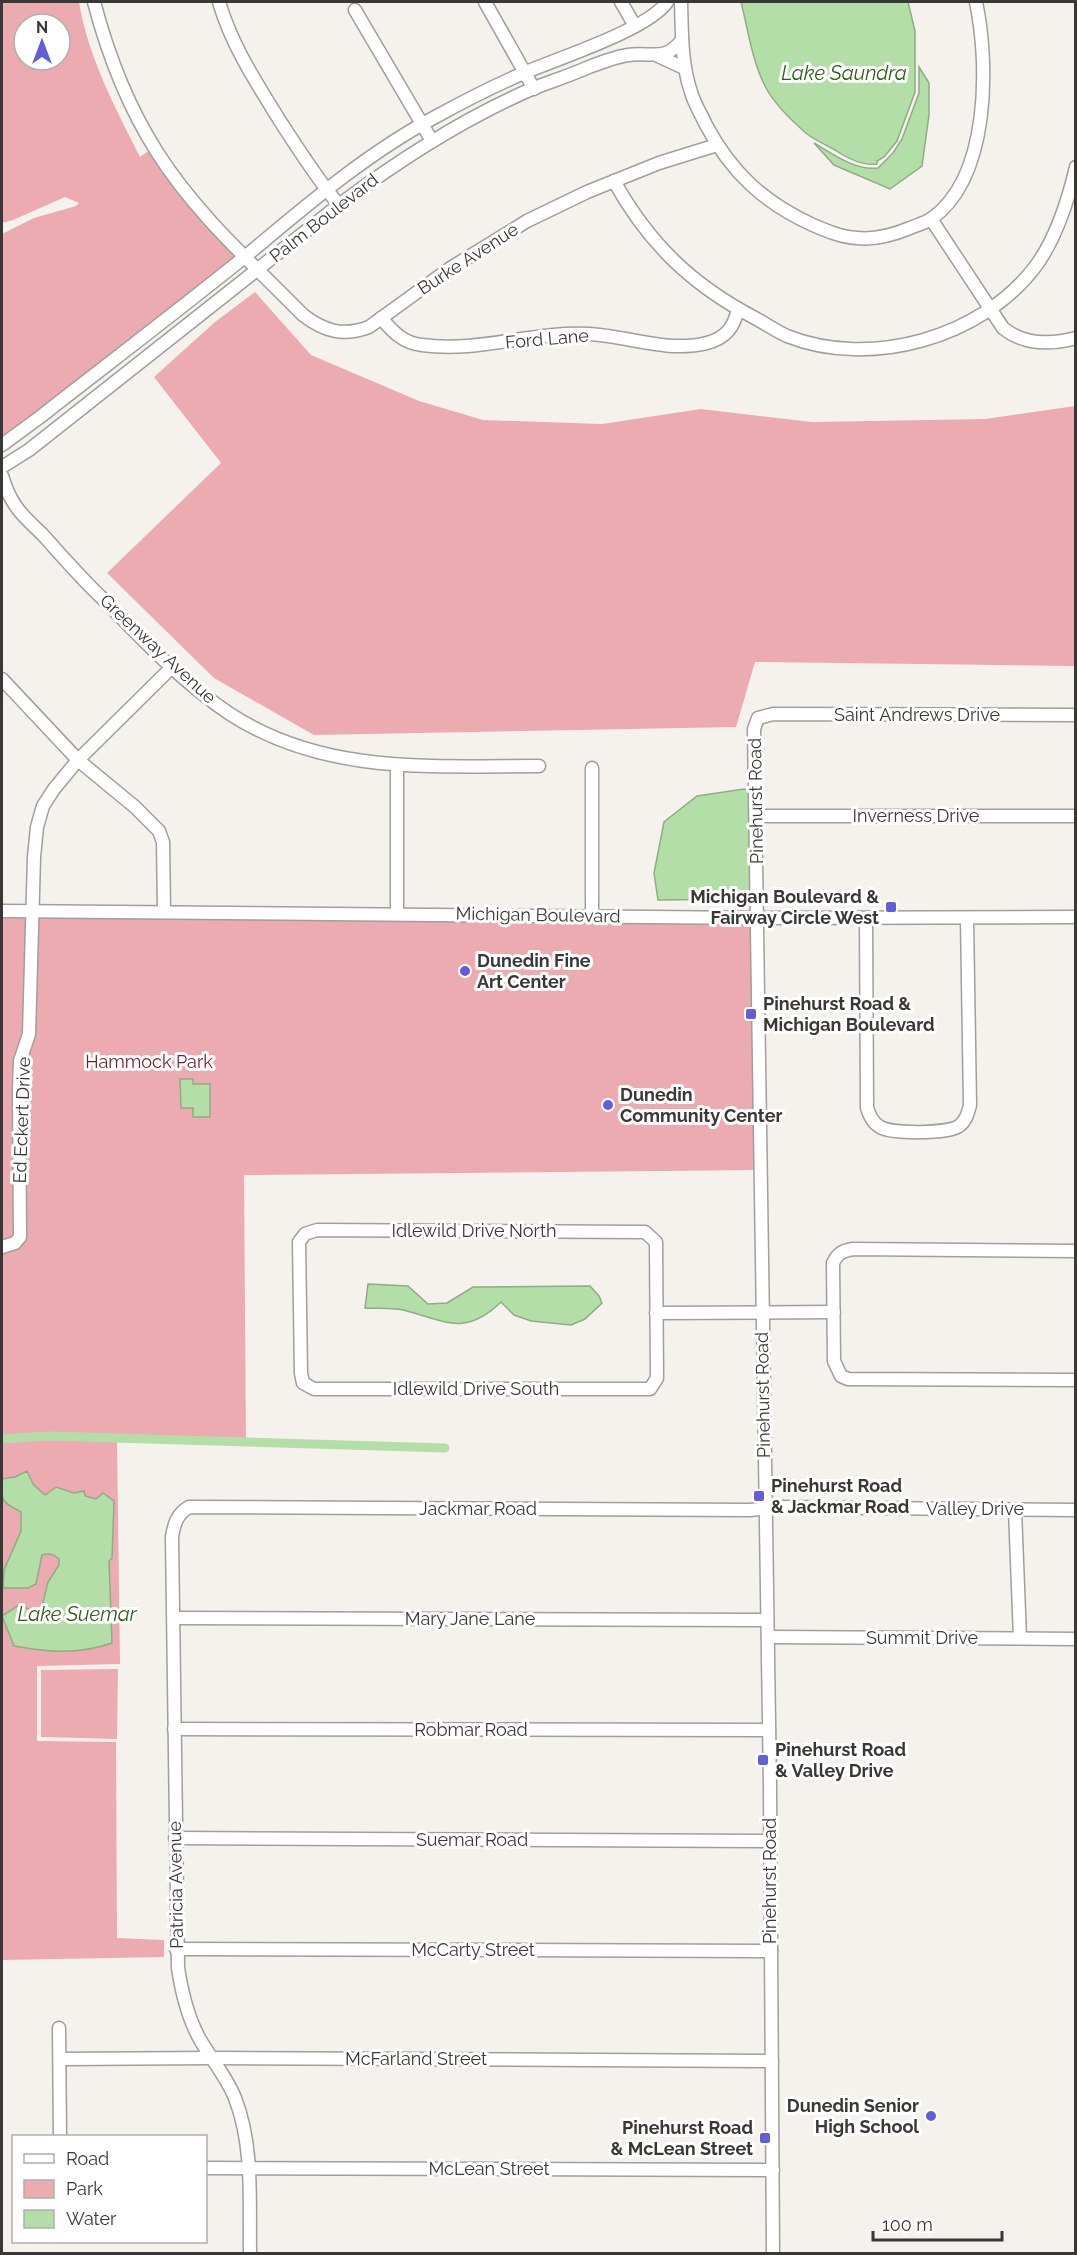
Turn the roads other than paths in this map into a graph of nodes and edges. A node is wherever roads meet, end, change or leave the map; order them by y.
1 (94, 2) edge
2 (219, 2) edge
3 (485, 2) edge
4 (621, 2) edge
5 (667, 2) edge
6 (681, 2) edge
7 (976, 2) edge
8 (355, 10) dead end
9 (635, 26) junction
10 (682, 40) junction
11 (658, 56) junction
12 (684, 68) junction
13 (524, 73) junction
14 (534, 89) junction
15 (420, 125) junction
16 (432, 141) junction
17 (717, 145) junction
18 (1076, 167) edge
19 (614, 181) junction
20 (326, 190) junction
21 (339, 205) junction
22 (931, 219) junction
23 (245, 256) junction
24 (258, 269) junction
25 (738, 309) junction
26 (990, 309) junction
27 (168, 317) junction
28 (381, 318) junction
29 (180, 332) junction
30 (1076, 338) edge
31 (2, 446) edge
32 (2, 467) edge
33 (2, 476) edge
34 (172, 668) junction
35 (2, 679) edge
36 (1076, 716) edge
37 (758, 718) joint
38 (78, 760) junction
39 (396, 766) junction
40 (539, 766) dead end
41 (592, 768) dead end
42 (756, 816) junction
43 (1076, 816) edge
44 (2, 910) edge
45 (32, 910) junction
46 (164, 911) junction
47 (397, 914) junction
48 (592, 916) junction
49 (1076, 917) edge
50 (759, 918) junction
51 (967, 918) junction
52 (866, 919) junction
53 (2, 1247) edge
54 (1076, 1251) edge
55 (761, 1312) junction
56 (834, 1312) junction
57 (656, 1313) junction
58 (1076, 1380) edge
59 (303, 1383) joint
60 (189, 1507) joint
61 (766, 1509) junction
62 (1015, 1510) junction
63 (1076, 1510) edge
64 (174, 1618) junction
65 (767, 1620) junction
66 (768, 1637) junction
67 (1020, 1638) junction
68 (1076, 1639) edge
69 (174, 1729) junction
70 (769, 1731) junction
71 (175, 1838) junction
72 (770, 1841) junction
73 (176, 1949) junction
74 (771, 1951) junction
75 (59, 2028) dead end
76 (213, 2058) junction
77 (60, 2059) junction
78 (772, 2061) junction
79 (60, 2135) edge
80 (207, 2168) edge
81 (249, 2168) junction
82 (773, 2170) junction
83 (250, 2253) edge
84 (773, 2253) edge

1 - 23 street, Burke Avenue
2 - 20 street
3 - 13 street
4 - 9 street
5 - 9 street, Palm Boulevard
6 - 10 street
7 - 22 street
8 - 15 street
9 - 13 street, Palm Boulevard
10 - 11 street
10 - 12 street
11 - 12 street
11 - 14 street, Palm Boulevard
12 - 17 street
13 - 14 street
13 - 15 street, Palm Boulevard
14 - 16 street, Palm Boulevard
15 - 16 street
15 - 20 street, Palm Boulevard
16 - 21 street, Palm Boulevard
17 - 19 street, Burke Avenue
17 - 22 street
18 - 26 street
19 - 25 street
19 - 28 street, Burke Avenue
20 - 21 street
20 - 23 street, Palm Boulevard
21 - 24 street, Palm Boulevard
22 - 26 street
23 - 24 street, Burke Avenue
23 - 27 street, Palm Boulevard
24 - 28 street, Burke Avenue
24 - 29 street, Palm Boulevard
25 - 26 street
25 - 28 street, Ford Lane
26 - 30 street
27 - 29 street
27 - 31 street, Palm Boulevard
29 - 32 street, Palm Boulevard
33 - 34 street, Greenway Avenue
34 - 38 street
34 - 39 street, Greenway Avenue
35 - 38 street
36 - 37 street, Saint Andrews Drive
37 - 42 street, Pinehurst Road
38 - 45 street
38 - 46 street
39 - 40 street, Greenway Avenue
39 - 47 street
41 - 48 street
42 - 43 street, Inverness Drive
42 - 50 street, Pinehurst Road
44 - 45 street, Michigan Boulevard
45 - 46 street, Michigan Boulevard
45 - 53 street, Ed Eckert Drive
46 - 47 street, Michigan Boulevard
47 - 48 street, Michigan Boulevard
48 - 50 street, Michigan Boulevard
49 - 51 street, Michigan Boulevard
50 - 52 street, Michigan Boulevard
50 - 55 street, Pinehurst Road
51 - 52 street, Michigan Boulevard
51 - 52 street
54 - 56 street
55 - 56 street
55 - 57 street
55 - 61 street, Pinehurst Road
56 - 58 street
57 - 59 street, Idlewild Drive South
57 - 59 street, Idlewild Drive North
60 - 61 street, Jackmar Road
60 - 64 street, Patricia Avenue
61 - 62 street, Valley Drive
61 - 65 street, Pinehurst Road
62 - 63 street, Valley Drive
62 - 67 street
64 - 65 street, Mary Jane Lane
64 - 69 street, Patricia Avenue
65 - 66 street, Pinehurst Road
66 - 67 street, Summit Drive
66 - 70 street, Pinehurst Road
67 - 68 street, Summit Drive
69 - 70 street, Robmar Road
69 - 71 street, Patricia Avenue
70 - 72 street, Pinehurst Road
71 - 72 street, Suemar Road
71 - 73 street, Patricia Avenue
72 - 74 street, Pinehurst Road
73 - 74 street, McCarty Street
73 - 76 street, Patricia Avenue
74 - 78 street, Pinehurst Road
75 - 77 street
76 - 77 street, McFarland Street
76 - 78 street, McFarland Street
76 - 81 street, Patricia Avenue
77 - 79 street
78 - 82 street, Pinehurst Road
80 - 81 street, McLean Street
81 - 82 street, McLean Street
81 - 83 street, Patricia Avenue
82 - 84 street, Pinehurst Road

